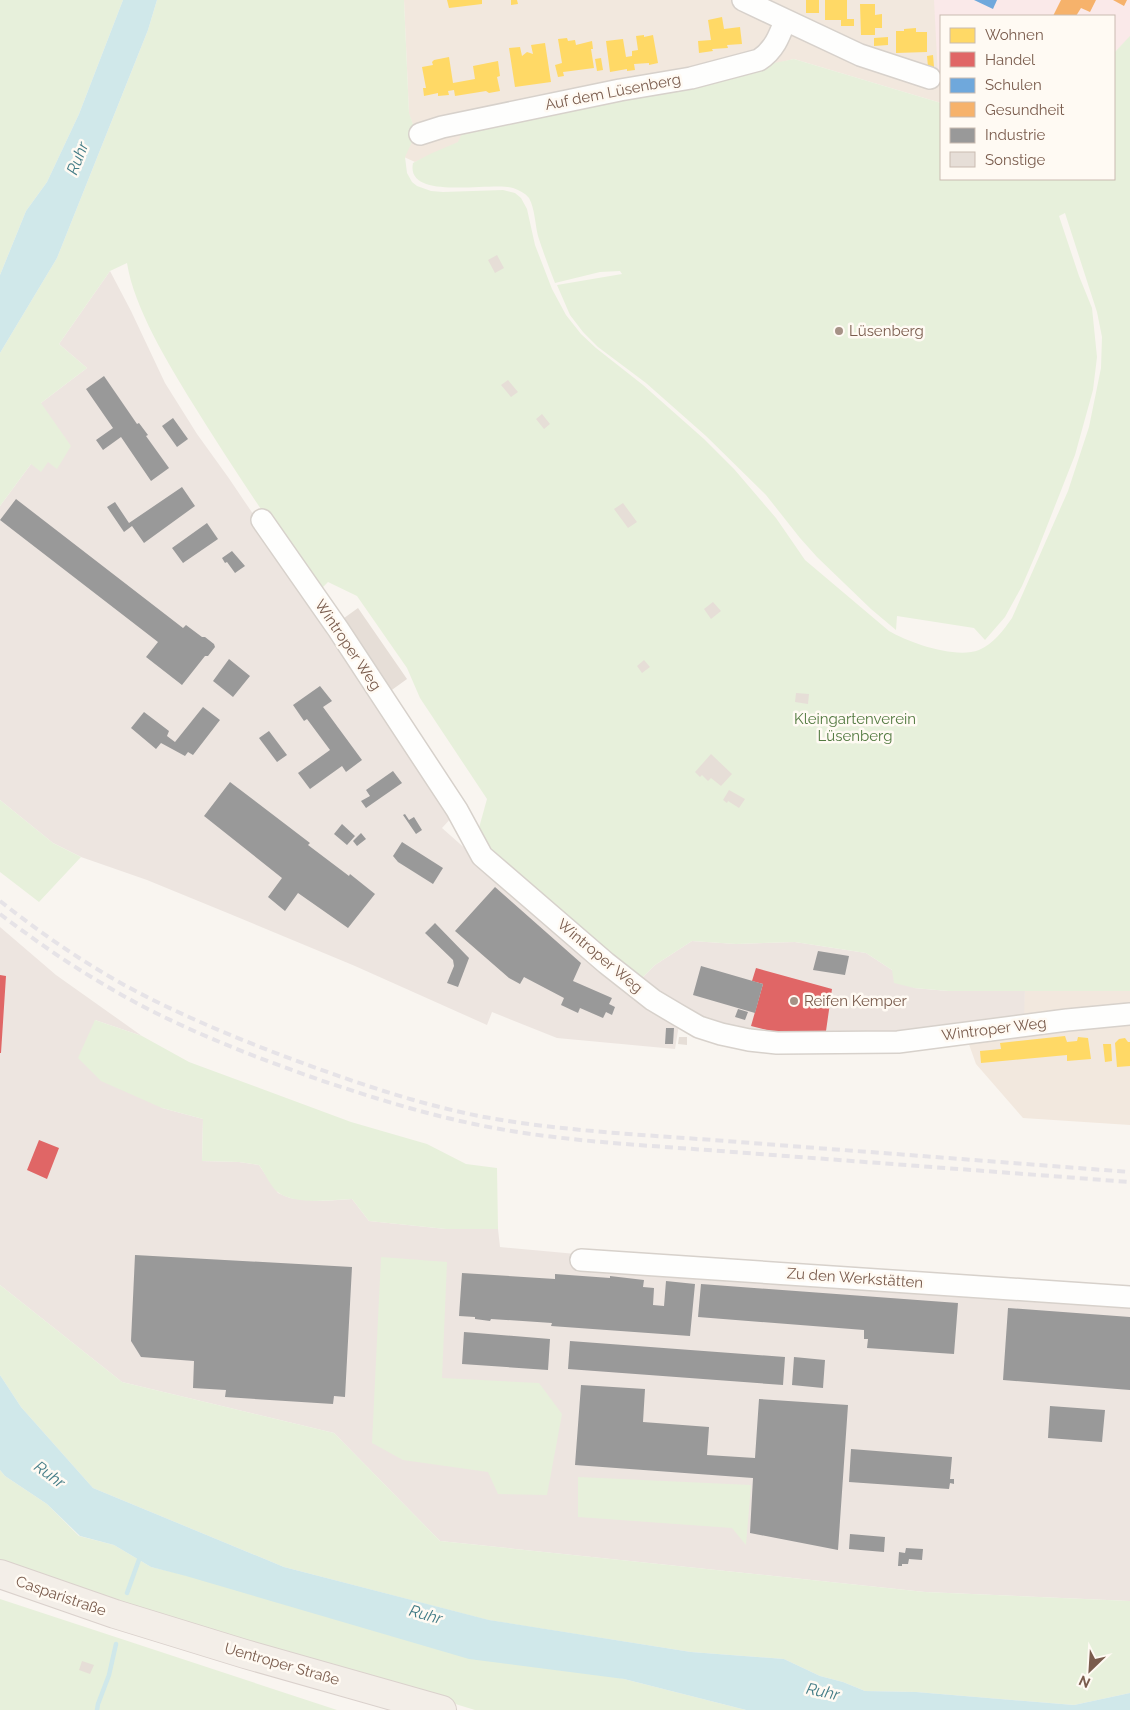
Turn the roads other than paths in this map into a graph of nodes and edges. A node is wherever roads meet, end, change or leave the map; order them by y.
1 (743, 0) edge
2 (786, 21) junction
3 (930, 78) dead end
4 (420, 134) dead end
5 (262, 520) dead end
6 (1130, 1014) edge
7 (581, 1260) dead end
8 (1130, 1297) edge
9 (0, 1574) edge
10 (123, 1617) joint
11 (442, 1710) edge

1 - 2 street
2 - 3 street
2 - 4 street, Auf dem Lüsenberg
5 - 6 street, Wintroper Weg
7 - 8 street, Zu den Werkstätten
9 - 10 main road, Casparistraße
10 - 11 main road, Uentroper Straße

